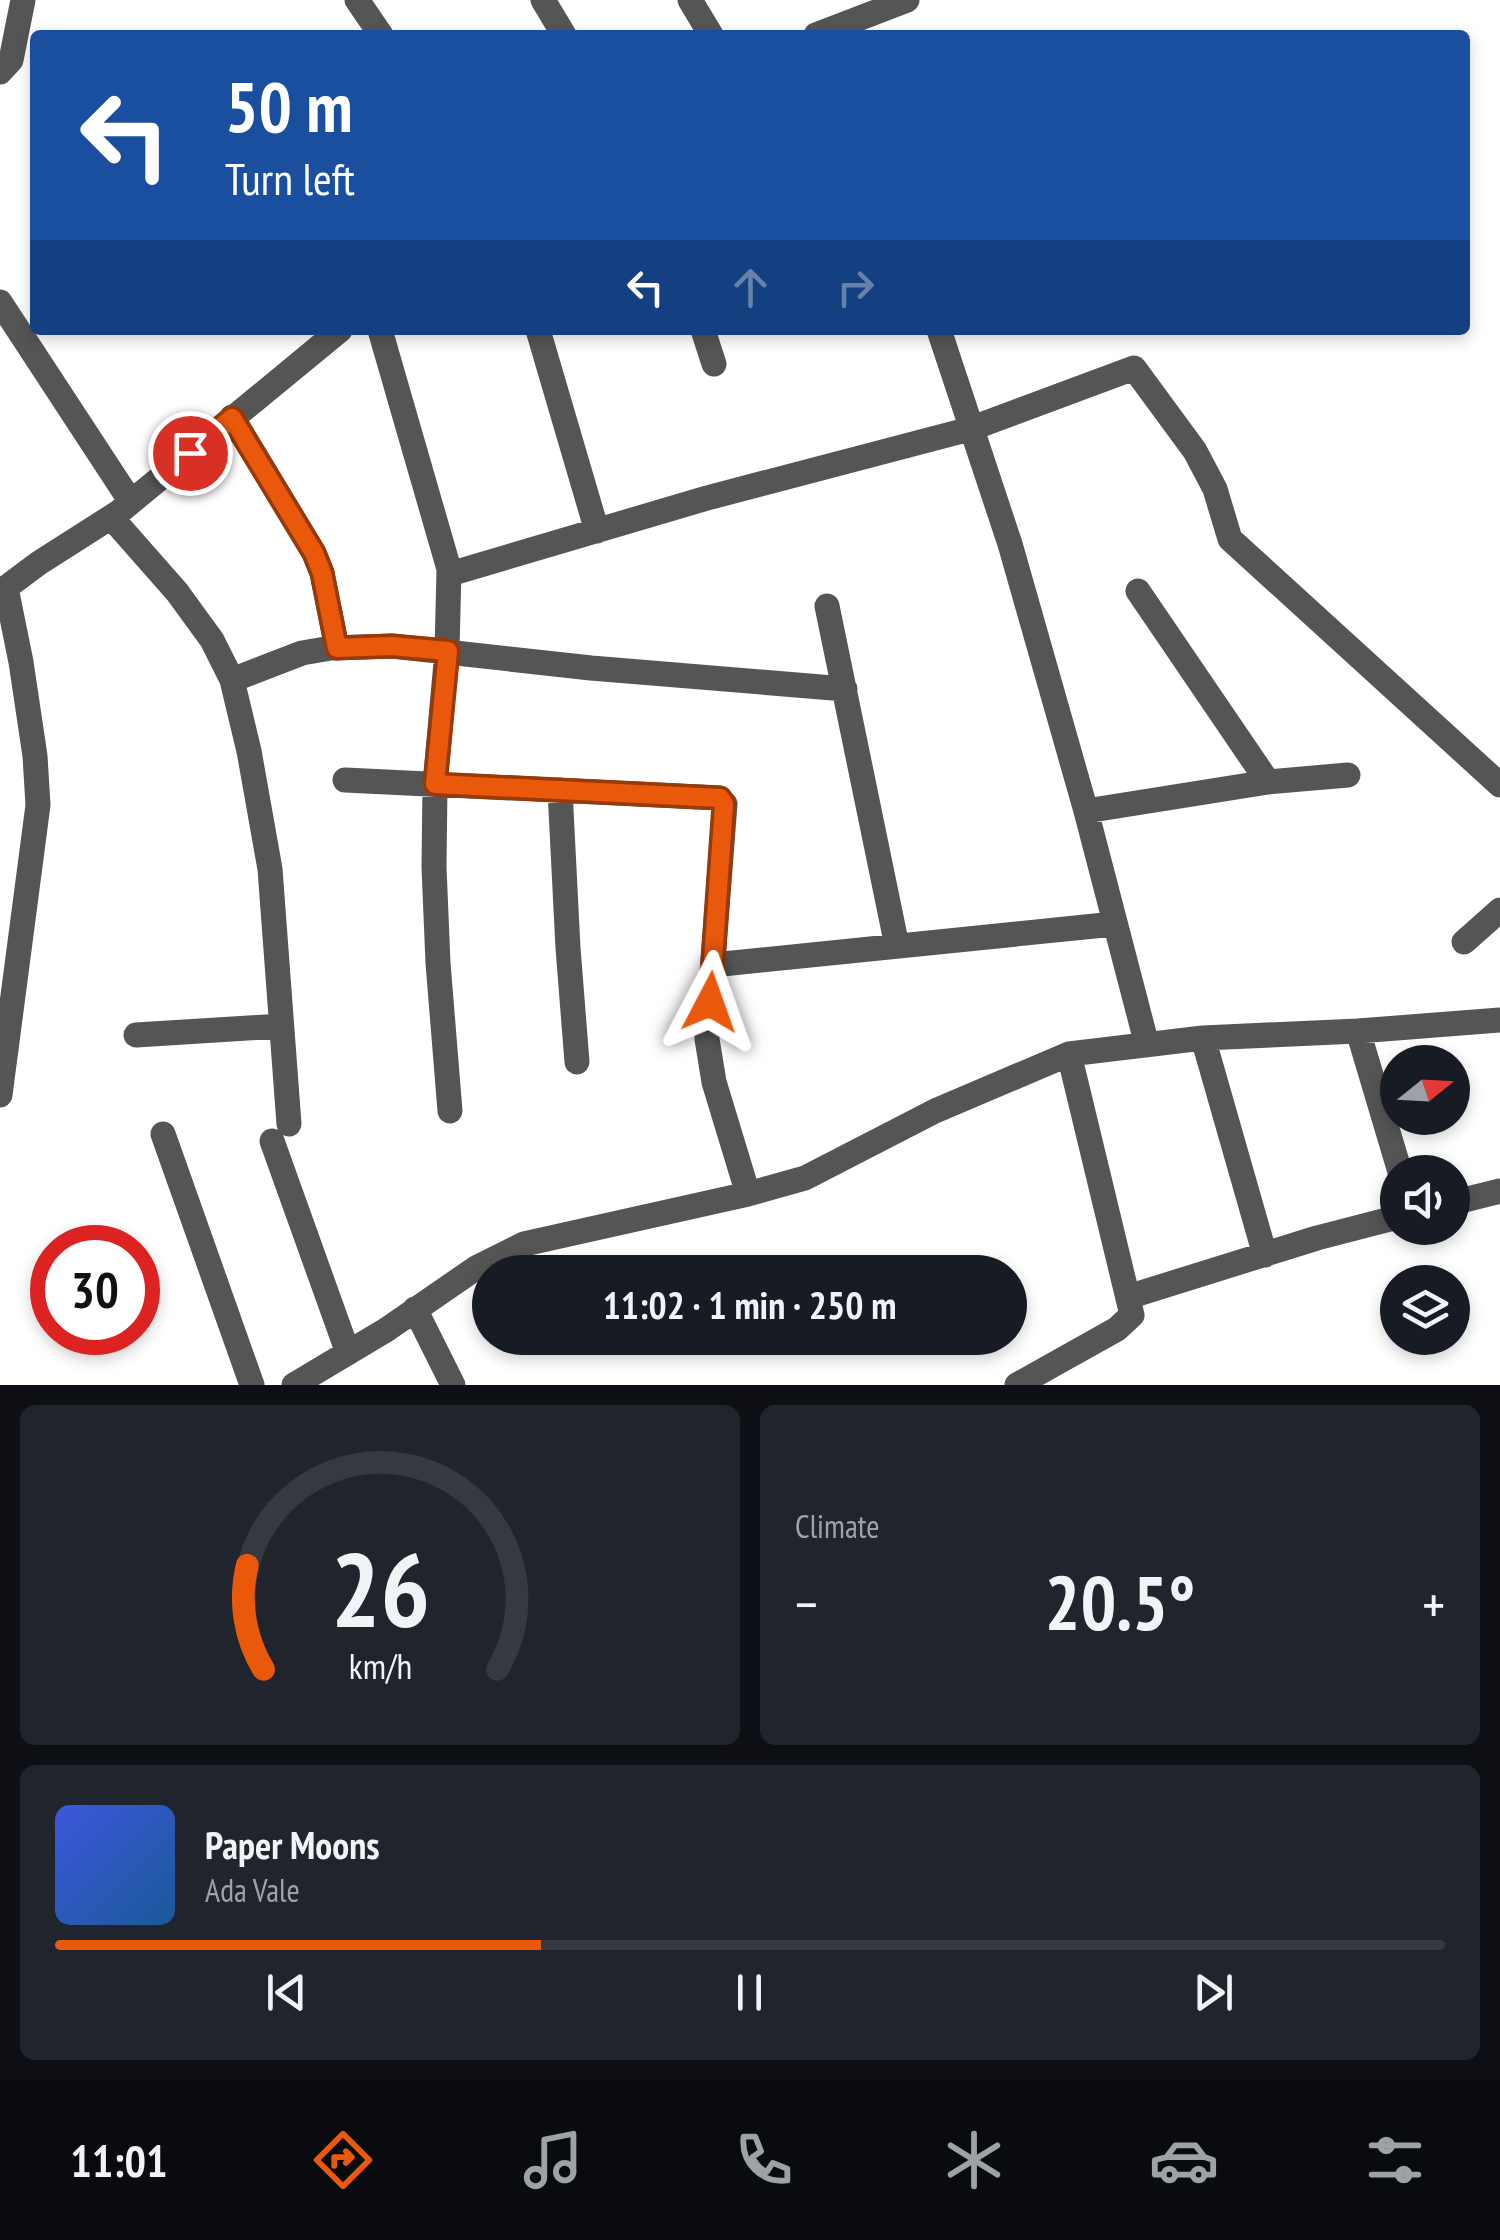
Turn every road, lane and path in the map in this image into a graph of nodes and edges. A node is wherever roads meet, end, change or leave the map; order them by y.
1 (23, 0) edge
2 (357, 0) edge
3 (543, 0) edge
4 (690, 0) edge
5 (907, 0) edge
6 (378, 30) edge
7 (561, 30) edge
8 (708, 30) edge
9 (847, 30) edge
10 (0, 72) edge
11 (0, 302) edge
12 (334, 335) edge
13 (381, 335) edge
14 (539, 335) edge
15 (705, 335) edge
16 (940, 335) edge
17 (714, 364) dead end
18 (232, 418) junction
19 (970, 429) junction
20 (121, 510) junction
21 (597, 531) junction
22 (449, 569) junction
23 (3, 590) edge
24 (1138, 591) dead end
25 (828, 606) dead end
26 (337, 648) junction
27 (448, 651) junction
28 (232, 680) junction
29 (845, 688) junction
30 (1348, 775) dead end
31 (345, 780) dead end
32 (1268, 782) junction
33 (435, 784) junction
34 (1500, 785) edge
35 (560, 790) junction
36 (1086, 811) junction
37 (1500, 910) edge
38 (1114, 924) junction
39 (1464, 942) dead end
40 (897, 946) junction
41 (713, 964) junction
42 (1500, 1020) edge
43 (281, 1026) junction
44 (1358, 1030) junction
45 (136, 1035) dead end
46 (1203, 1038) junction
47 (1146, 1044) junction
48 (1068, 1054) junction
49 (578, 1062) dead end
50 (0, 1095) edge
51 (450, 1111) dead end
52 (163, 1134) dead end
53 (1395, 1155) edge
54 (1500, 1191) edge
55 (748, 1194) junction
56 (1470, 1198) edge
57 (1380, 1222) edge
58 (1266, 1255) junction
59 (1128, 1297) junction
60 (415, 1310) junction
61 (348, 1353) junction
62 (252, 1385) edge
63 (294, 1385) edge
64 (453, 1385) edge
65 (1016, 1385) edge

1 - 10 street
2 - 6 street
3 - 7 street
4 - 8 street
5 - 9 street
11 - 20 street
12 - 18 street
13 - 22 street
14 - 21 street
15 - 17 street
16 - 19 street
18 - 20 street
18 - 26 street
19 - 21 street
19 - 34 street
19 - 36 street
20 - 23 street
20 - 28 street
21 - 22 street
22 - 27 street
23 - 50 street
24 - 32 street
25 - 29 street
26 - 27 street
26 - 28 street
27 - 29 street
27 - 33 street
28 - 43 street
29 - 40 street
30 - 32 street
31 - 33 street
32 - 36 street
33 - 35 street
33 - 51 street
35 - 41 street
35 - 49 street
36 - 38 street
37 - 39 street
38 - 40 street
38 - 47 street
40 - 41 street
41 - 55 street
42 - 44 street
43 - 45 street
43 - 61 street
44 - 46 street
44 - 53 street
46 - 47 street
46 - 58 street
47 - 48 street
48 - 55 street
48 - 59 street
52 - 62 street
54 - 56 street
55 - 60 street
57 - 58 street
58 - 59 street
59 - 65 street
60 - 61 street
60 - 64 street
61 - 63 street

